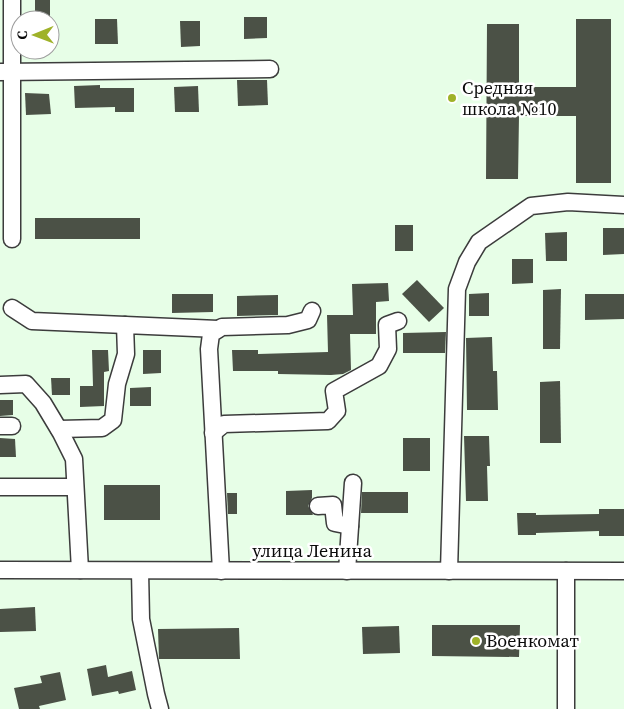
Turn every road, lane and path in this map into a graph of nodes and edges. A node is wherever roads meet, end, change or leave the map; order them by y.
1 (12, 0) edge
2 (270, 69) dead end
3 (6, 72) edge
4 (624, 205) edge
5 (12, 239) dead end
6 (12, 308) dead end
7 (312, 311) dead end
8 (398, 321) dead end
9 (126, 325) junction
10 (218, 329) junction
11 (0, 385) edge
12 (59, 429) junction
13 (213, 434) junction
14 (353, 483) dead end
15 (0, 486) edge
16 (76, 487) junction
17 (318, 506) dead end
18 (350, 526) junction
19 (0, 570) edge
20 (80, 570) junction
21 (140, 570) junction
22 (221, 570) junction
23 (347, 571) junction
24 (449, 571) junction
25 (566, 571) junction
26 (624, 571) edge
27 (160, 709) edge
28 (566, 709) edge

1 - 3 street
2 - 3 street
3 - 5 street
4 - 24 street
6 - 9 street
7 - 10 street
8 - 13 street
9 - 10 street
9 - 12 street
10 - 13 street
11 - 12 street
12 - 16 street
13 - 22 street
14 - 18 street
15 - 16 street
16 - 20 street
17 - 18 street
18 - 23 street
19 - 20 street, улица Ленина
20 - 21 street, улица Ленина
21 - 22 street, улица Ленина
21 - 27 street
22 - 23 street, улица Ленина
23 - 24 street, улица Ленина
24 - 25 street, улица Ленина
25 - 26 street, улица Ленина
25 - 28 street

